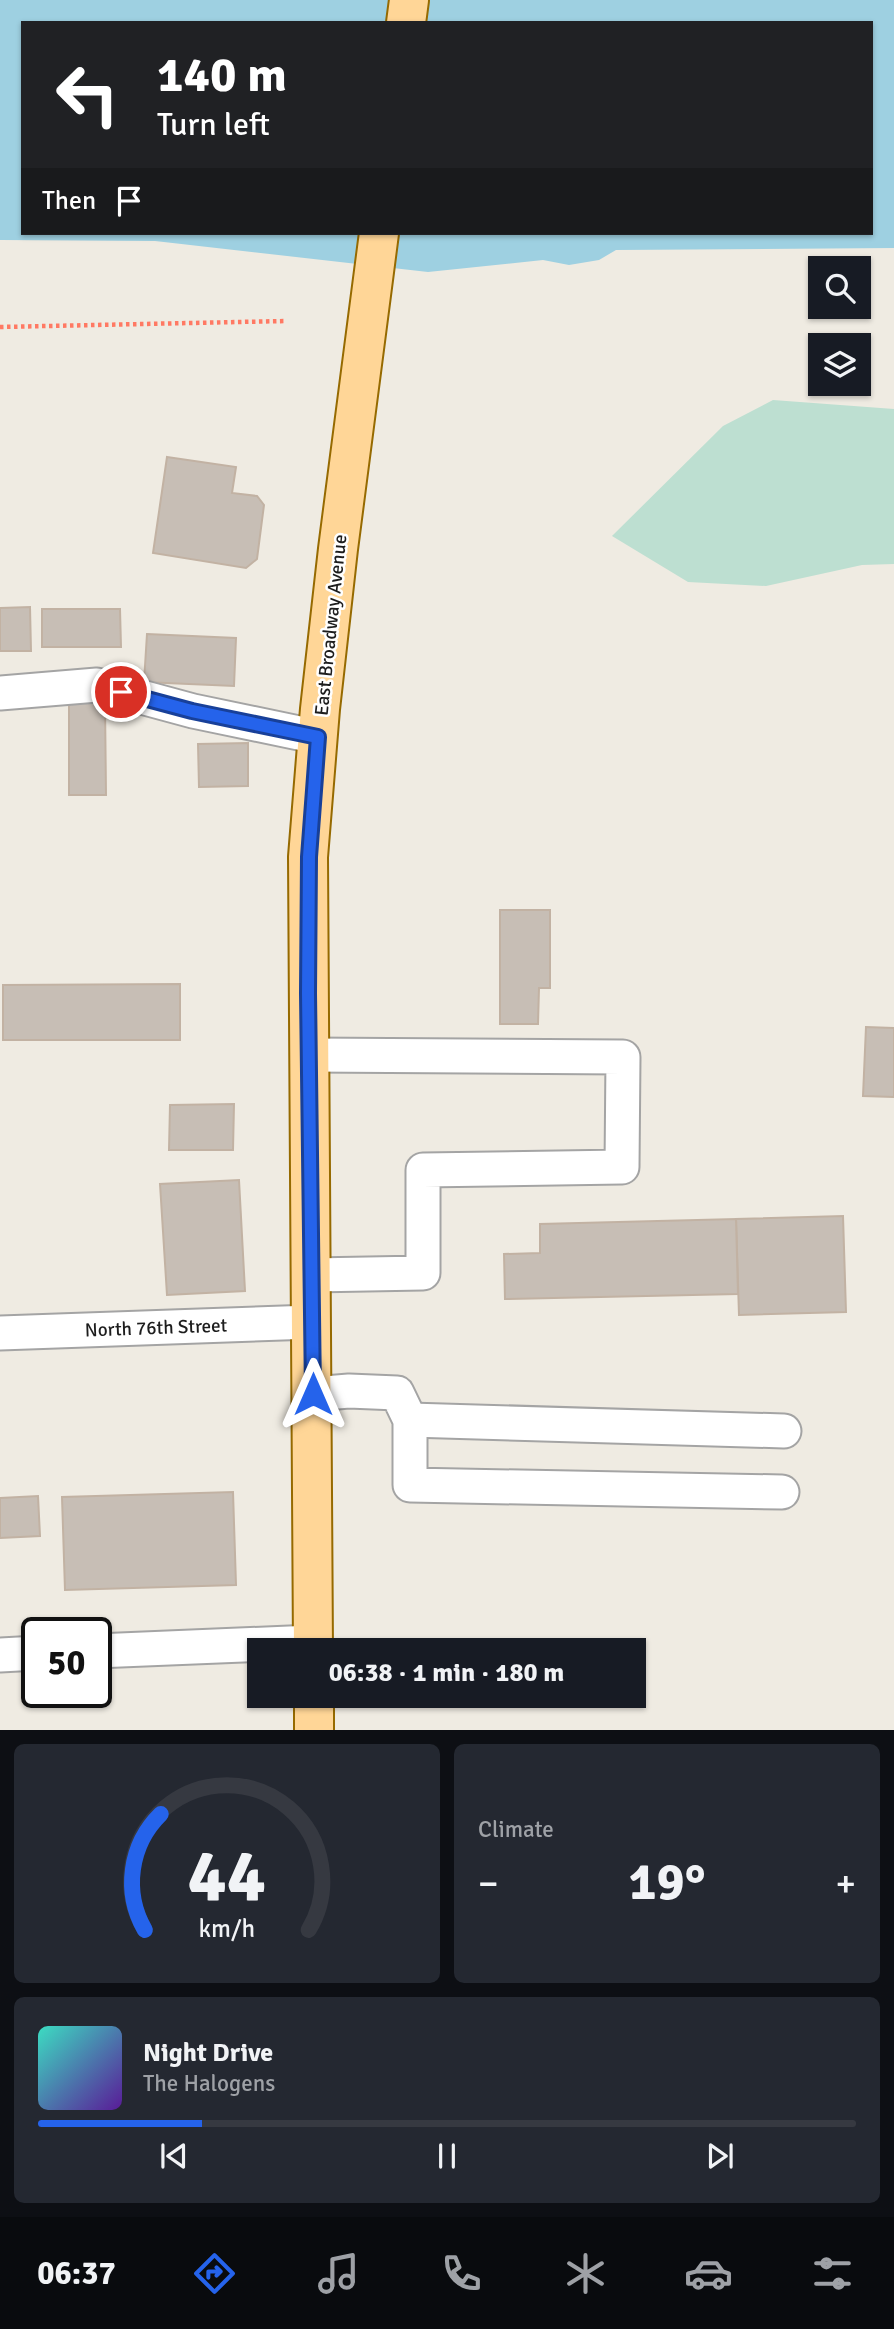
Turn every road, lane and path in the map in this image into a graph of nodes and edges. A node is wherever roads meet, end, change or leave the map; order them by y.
1 (409, 0) edge
2 (406, 21) edge
3 (379, 235) edge
4 (286, 321) dead end
5 (0, 327) edge
6 (0, 693) edge
7 (318, 737) junction
8 (309, 1055) junction
9 (312, 1275) junction
10 (312, 1322) junction
11 (0, 1333) edge
12 (313, 1394) junction
13 (410, 1420) junction
14 (784, 1431) dead end
15 (782, 1492) dead end
16 (313, 1638) edge
17 (247, 1648) edge
18 (112, 1651) edge
19 (21, 1654) edge
20 (0, 1655) edge
21 (314, 1708) edge
22 (314, 1730) edge

1 - 2 main road
3 - 7 main road, East Broadway Avenue
4 - 5 path
6 - 7 street
7 - 8 main road, East Broadway Avenue
8 - 9 main road, East Broadway Avenue
8 - 9 street
9 - 10 main road, East Broadway Avenue
10 - 11 street, North 76th Street
10 - 12 main road, East Broadway Avenue
12 - 13 street
12 - 16 main road, East Broadway Avenue
13 - 14 street
13 - 15 street
17 - 18 street
19 - 20 street
21 - 22 main road

